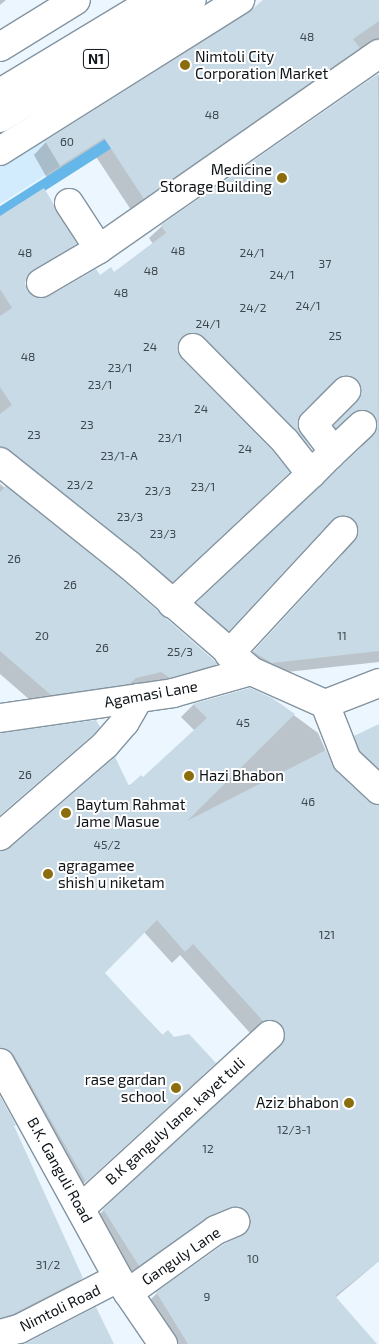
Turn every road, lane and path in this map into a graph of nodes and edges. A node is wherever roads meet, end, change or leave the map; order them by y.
1 (76, 0) edge
2 (154, 0) edge
3 (192, 0) edge
4 (240, 0) edge
5 (0, 47) edge
6 (379, 54) edge
7 (0, 93) edge
8 (0, 118) edge
9 (0, 151) edge
10 (68, 203) dead end
11 (99, 249) junction
12 (41, 282) dead end
13 (193, 348) dead end
14 (346, 391) dead end
15 (362, 425) dead end
16 (330, 455) junction
17 (0, 462) edge
18 (311, 474) junction
19 (343, 531) dead end
20 (172, 604) junction
21 (229, 654) junction
22 (251, 671) junction
23 (379, 683) edge
24 (139, 698) junction
25 (325, 704) junction
26 (0, 718) edge
27 (379, 790) edge
28 (0, 836) edge
29 (270, 1034) dead end
30 (0, 1063) edge
31 (81, 1208) junction
32 (235, 1222) dead end
33 (123, 1286) junction
34 (0, 1334) edge
35 (163, 1344) edge

1 - 5 main road
2 - 7 main road, N1
3 - 8 main road, N1
4 - 9 main road
6 - 11 main road
10 - 11 main road
11 - 12 main road
13 - 18 main road
14 - 16 main road
15 - 16 main road
16 - 18 main road
17 - 20 main road
18 - 20 main road
19 - 21 main road
20 - 21 main road
21 - 22 main road
22 - 24 main road, Agamasi Lane
22 - 25 main road
23 - 25 main road
24 - 26 main road, Agamasi Lane
24 - 28 main road
25 - 27 main road
29 - 31 main road, B.K ganguly lane, kayet tuli
30 - 31 main road, B.K. Ganguli Road
31 - 33 main road, B.K. Ganguli Road
32 - 33 main road, Ganguly Lane
33 - 34 main road, Nimtoli Road
33 - 35 main road, B.K. Ganguli Road

